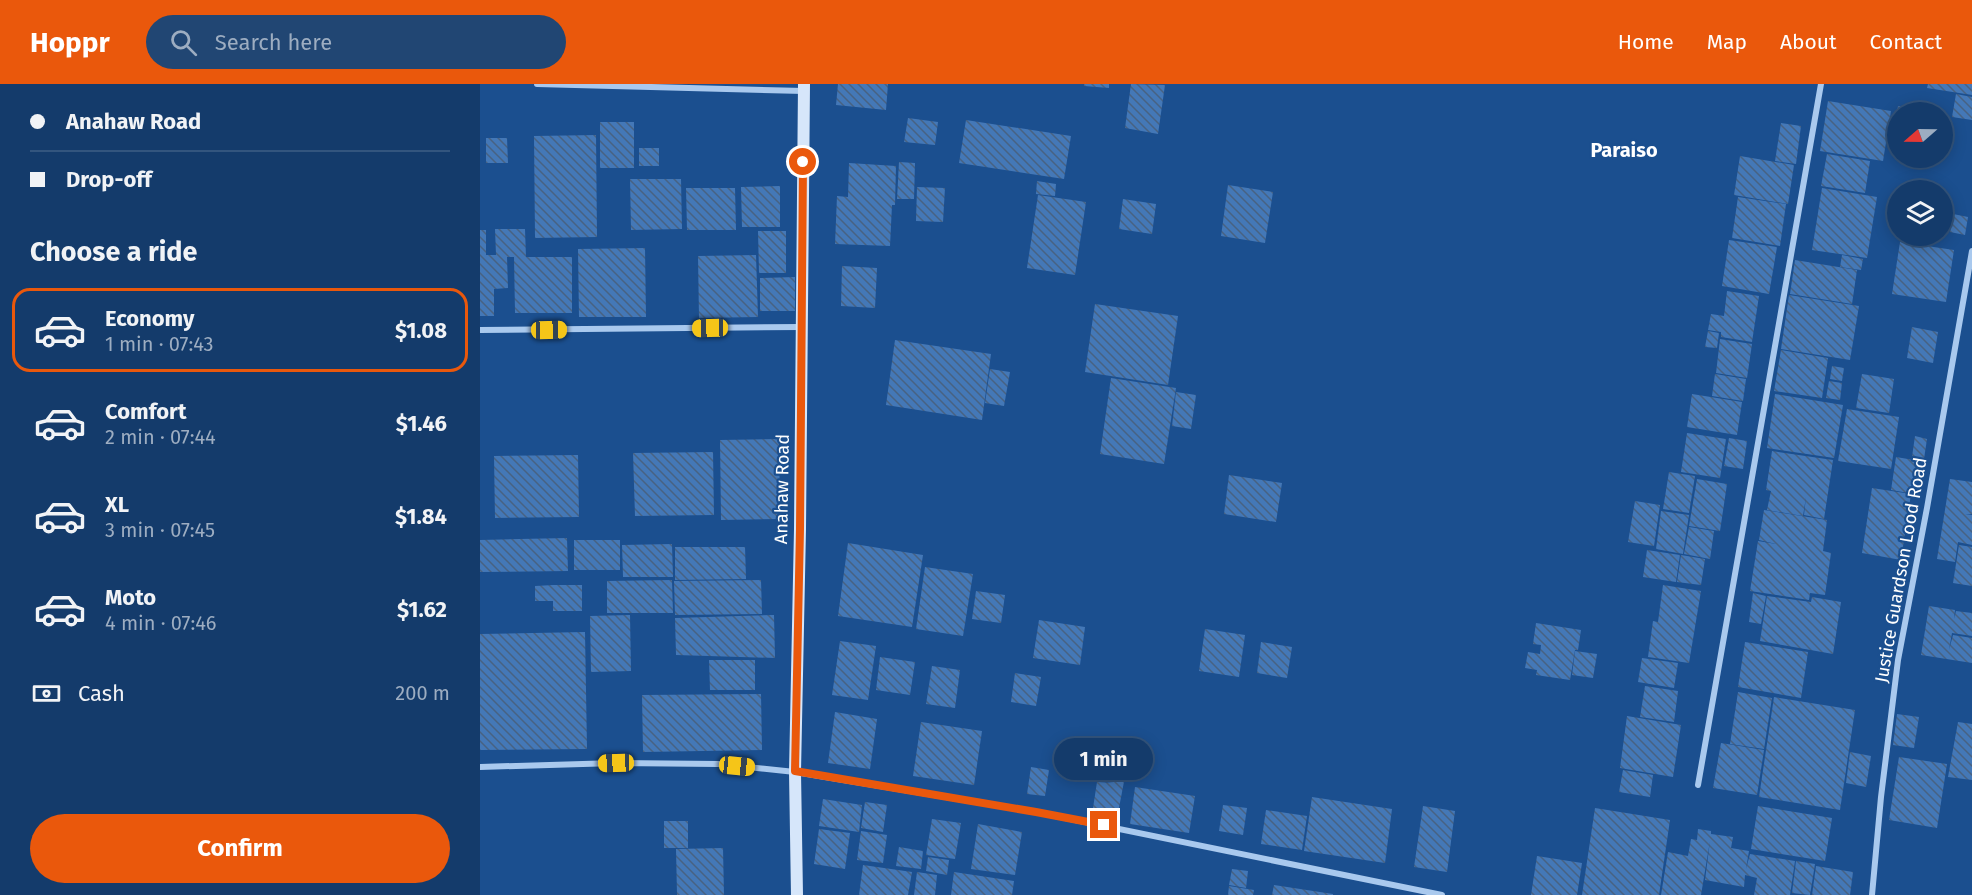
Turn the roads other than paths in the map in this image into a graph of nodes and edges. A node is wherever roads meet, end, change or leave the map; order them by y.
1 (537, 84) edge
2 (1821, 84) edge
3 (804, 88) edge
4 (1972, 251) edge
5 (802, 327) junction
6 (480, 330) edge
7 (480, 767) edge
8 (795, 771) junction
9 (1698, 785) dead end
10 (797, 895) edge
11 (1442, 895) edge
12 (1872, 895) edge

1 - 3 street
2 - 9 street
3 - 5 street, Anahaw Road
4 - 12 street, Justice Guardson Lood Road
5 - 6 street
5 - 8 street, Anahaw Road
7 - 8 street
8 - 10 street, Anahaw Road
8 - 11 street

